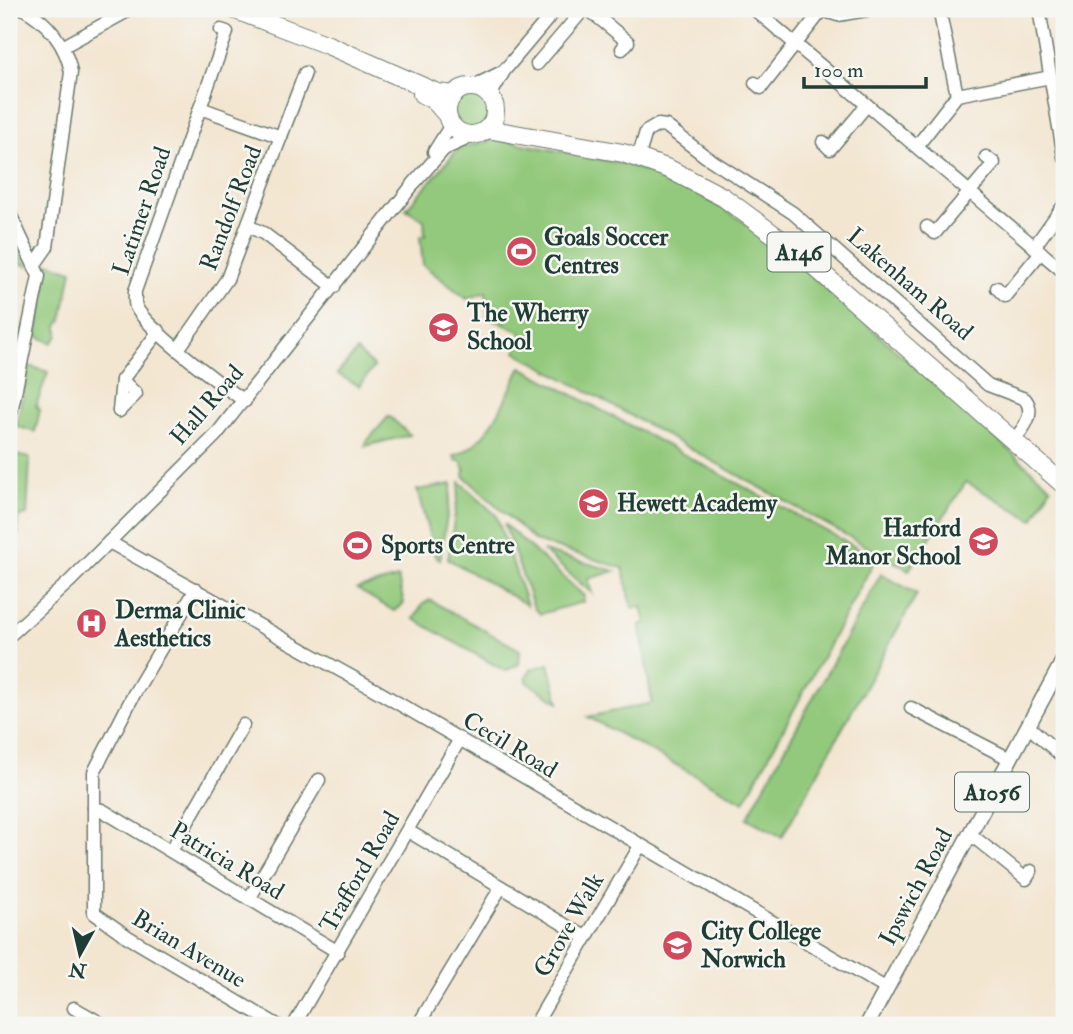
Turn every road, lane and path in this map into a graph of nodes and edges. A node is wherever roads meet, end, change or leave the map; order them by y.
1 (24, 9) edge
2 (233, 9) edge
3 (556, 9) edge
4 (586, 9) edge
5 (754, 9) edge
6 (823, 9) edge
7 (872, 9) edge
8 (939, 9) edge
9 (1039, 9) edge
10 (124, 13) dead end
11 (263, 21) junction
12 (228, 32) dead end
13 (629, 42) dead end
14 (64, 46) junction
15 (797, 46) junction
16 (537, 64) dead end
17 (504, 71) junction
18 (306, 73) dead end
19 (1051, 77) junction
20 (472, 88) junction
21 (761, 88) dead end
22 (454, 94) junction
23 (957, 95) junction
24 (492, 100) junction
25 (867, 105) junction
26 (200, 108) junction
27 (449, 120) junction
28 (481, 132) junction
29 (281, 137) junction
30 (543, 138) junction
31 (917, 146) junction
32 (830, 149) dead end
33 (1064, 157) edge
34 (638, 158) junction
35 (994, 163) dead end
36 (415, 182) junction
37 (970, 191) junction
38 (1064, 205) edge
39 (9, 212) edge
40 (248, 226) junction
41 (935, 233) dead end
42 (1038, 249) junction
43 (35, 264) junction
44 (1064, 272) edge
45 (334, 287) junction
46 (1005, 295) dead end
47 (159, 331) junction
48 (179, 348) junction
49 (14, 375) edge
50 (122, 380) dead end
51 (245, 401) junction
52 (9, 422) edge
53 (1014, 440) junction
54 (1063, 483) edge
55 (109, 542) junction
56 (196, 589) junction
57 (9, 636) edge
58 (1064, 659) edge
59 (911, 708) dead end
60 (243, 725) dead end
61 (1028, 726) junction
62 (460, 739) junction
63 (1064, 758) edge
64 (1010, 759) junction
65 (319, 780) dead end
66 (94, 808) junction
67 (408, 831) junction
68 (970, 834) junction
69 (640, 845) junction
70 (171, 851) junction
71 (1026, 880) dead end
72 (501, 887) junction
73 (249, 899) junction
74 (585, 937) junction
75 (338, 952) junction
76 (887, 989) junction
77 (74, 1008) dead end
78 (104, 1025) edge
79 (277, 1025) edge
80 (294, 1025) edge
81 (418, 1025) edge
82 (535, 1025) edge
83 (867, 1025) edge

1 - 14 street
2 - 11 highway, A146
3 - 17 street
4 - 13 street
4 - 16 street
5 - 15 street
6 - 7 street
6 - 15 street
8 - 23 street
9 - 19 street
10 - 14 street
11 - 22 highway, A146
11 - 27 highway, A146
12 - 26 street, Latimer Road
14 - 43 street
15 - 21 street
15 - 25 street
17 - 20 street
17 - 24 street
18 - 29 street, Randolf Road
19 - 23 street
19 - 33 street
20 - 22 highway
20 - 24 highway, A146
22 - 27 highway, Hall Road
23 - 31 street
24 - 28 highway
24 - 30 highway, Lakenham Road / A146
25 - 31 street
25 - 32 street
26 - 29 street
26 - 47 street, Latimer Road
27 - 28 highway, A146
27 - 36 street, Hall Road
28 - 30 highway, Lakenham Road / A146
28 - 36 street, Hall Road
29 - 40 street, Randolf Road
30 - 34 highway, Lakenham Road / A146
31 - 37 street
34 - 53 highway, Lakenham Road / A146
34 - 53 street, Lakenham Road
35 - 37 street
36 - 45 street, Hall Road
37 - 41 street
37 - 42 street
38 - 42 street
39 - 43 street
40 - 45 street
40 - 48 street, Randolf Road
42 - 44 street
42 - 46 street
43 - 49 street
45 - 51 street, Hall Road
47 - 48 street, Latimer Road
47 - 50 street
48 - 51 street, Latimer Road
49 - 52 street
51 - 55 street, Hall Road
53 - 54 highway, Lakenham Road / A146
55 - 56 street, Cecil Road
55 - 57 street, Hall Road
56 - 62 street, Cecil Road
56 - 66 street, Brian Avenue
58 - 61 main road, Ipswich Road / A1056
59 - 64 street
60 - 70 street
61 - 63 street
61 - 64 main road, Ipswich Road / A1056
62 - 67 street, Trafford Road
62 - 69 street, Cecil Road
64 - 68 main road, Ipswich Road / A1056
65 - 73 street
66 - 70 street, Patricia Road
66 - 79 street, Brian Avenue
67 - 72 street
67 - 75 street, Trafford Road
68 - 71 street
68 - 76 main road, Ipswich Road / A1056
69 - 74 street, Grove Walk
69 - 76 street, Cecil Road
70 - 73 street, Patricia Road
72 - 74 street
72 - 81 street
73 - 75 street, Patricia Road
74 - 82 street, Grove Walk
75 - 80 street, Trafford Road
76 - 83 main road, Ipswich Road / A1056
77 - 78 street

